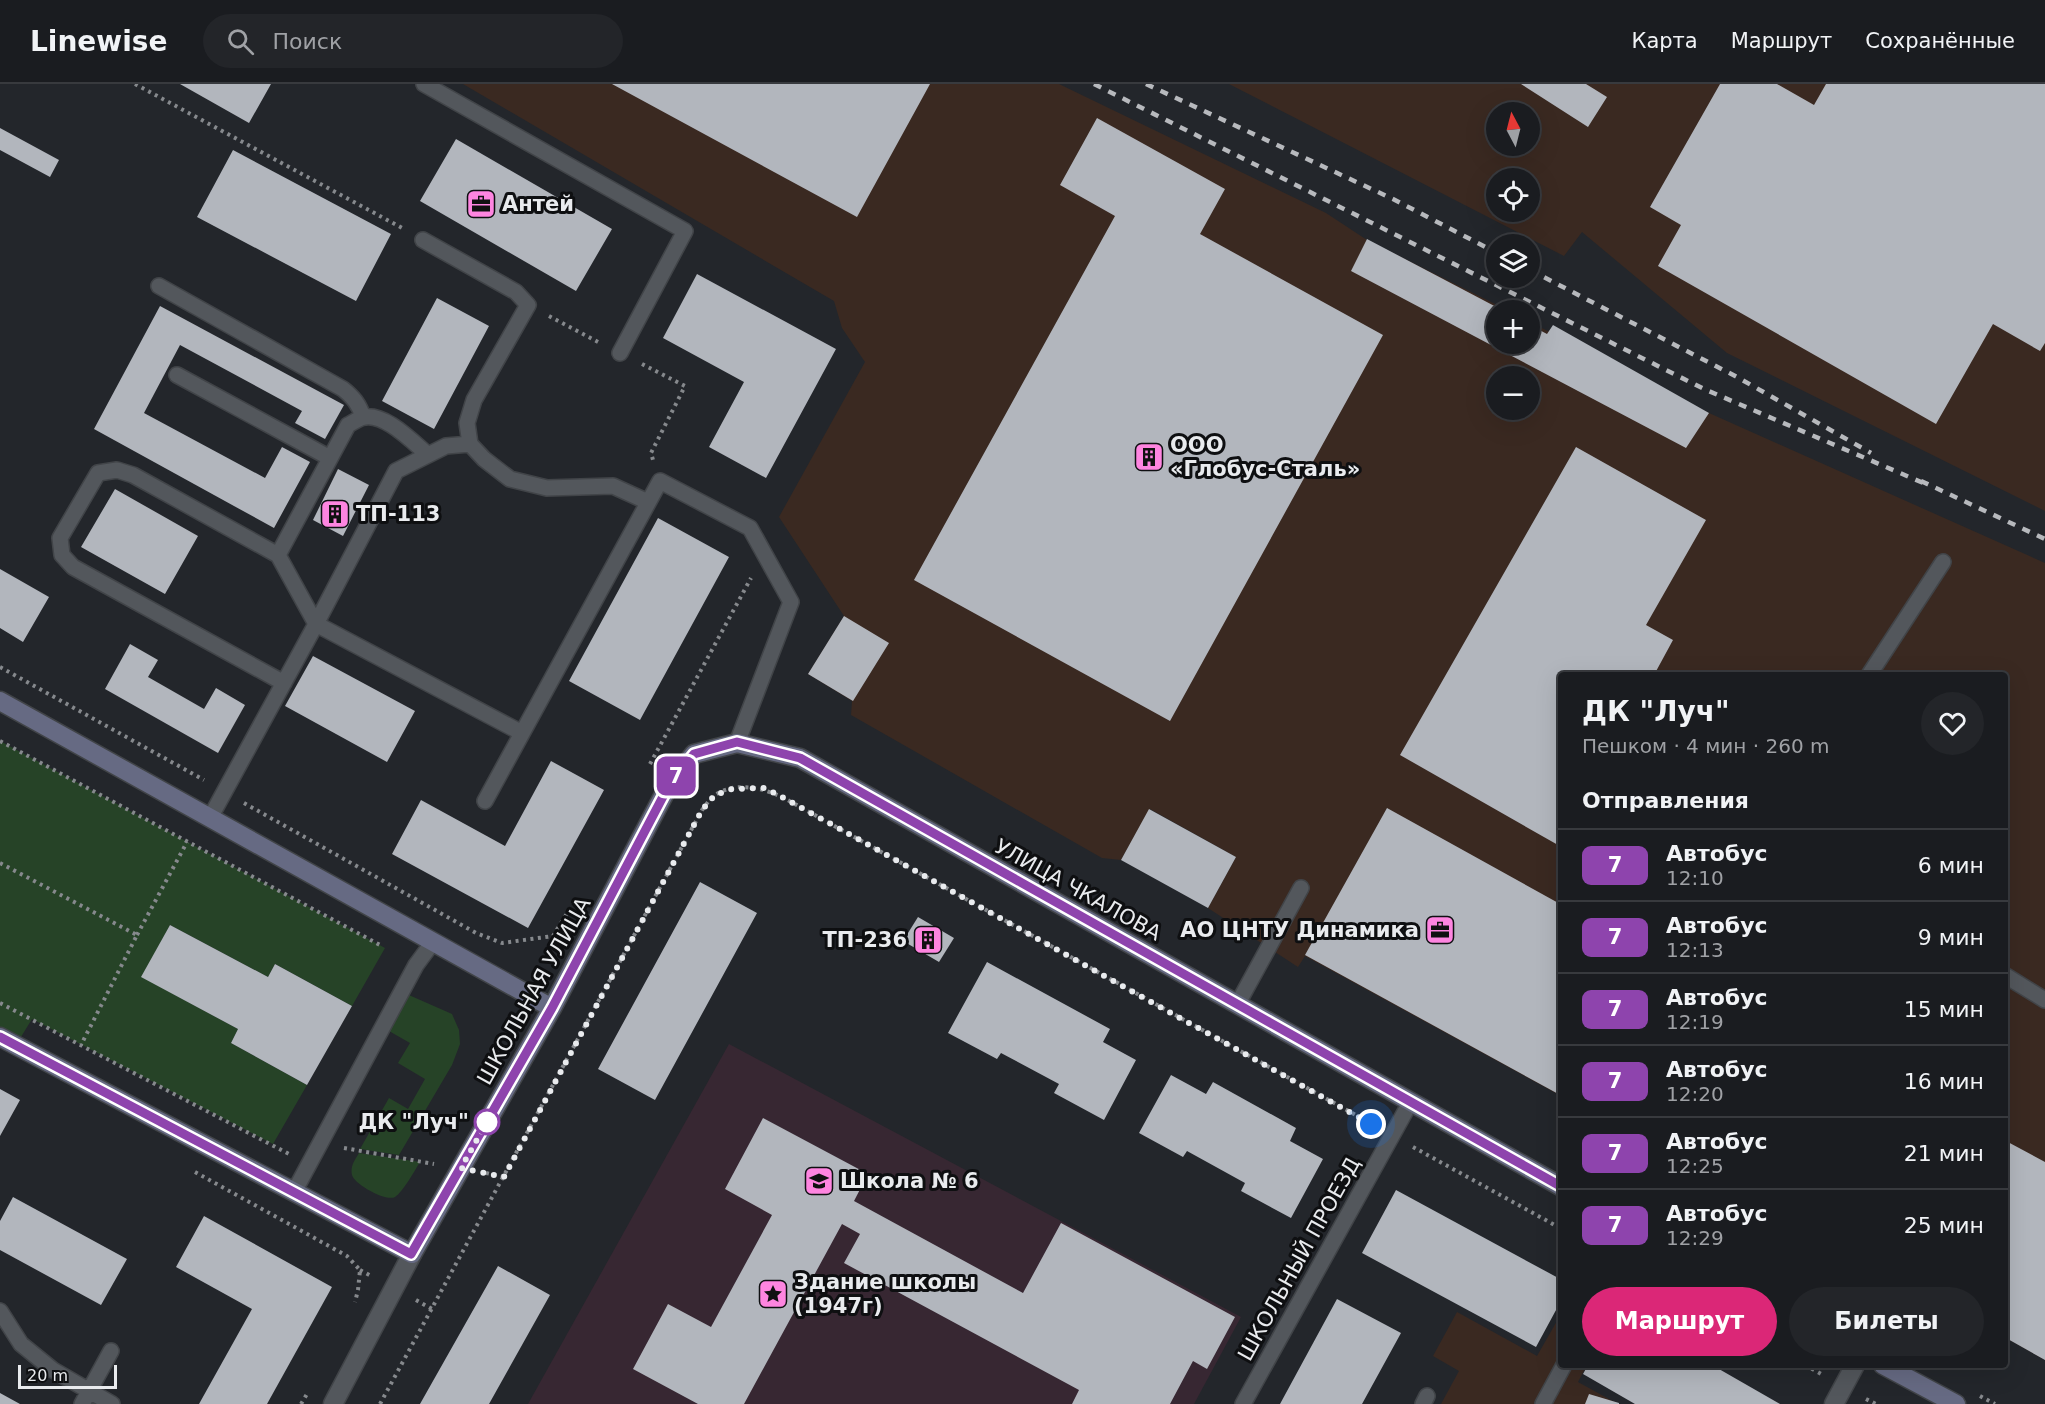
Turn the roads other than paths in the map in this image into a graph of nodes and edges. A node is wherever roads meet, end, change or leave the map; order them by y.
1 (424, 84) edge
2 (423, 240) road end
3 (159, 286) dead end
4 (620, 353) road end
5 (177, 375) dead end
6 (363, 417) junction
7 (470, 444) junction
8 (427, 454) junction
9 (330, 458) junction
10 (648, 502) junction
11 (278, 555) junction
12 (1943, 562) dead end
13 (316, 624) junction
14 (1871, 672) edge
15 (284, 683) junction
16 (0, 701) edge
17 (522, 733) junction
18 (737, 742) junction
19 (668, 787) joint
20 (485, 801) dead end
21 (210, 818) junction
22 (1301, 888) dead end
23 (433, 942) junction
24 (2008, 977) edge
25 (2045, 1000) edge
26 (1237, 1005) junction
27 (552, 1008) junction
28 (0, 1037) edge
29 (1410, 1103) junction
30 (1558, 1185) edge
31 (294, 1192) junction
32 (411, 1254) junction
33 (0, 1311) edge
34 (111, 1352) dead end
35 (1562, 1368) edge
36 (1854, 1368) edge
37 (1888, 1368) edge
38 (86, 1397) edge
39 (112, 1404) edge
40 (333, 1404) edge
41 (1243, 1404) edge
42 (1543, 1404) edge
43 (1834, 1404) edge
44 (1956, 1404) edge

1 - 4 lane
2 - 7 lane
3 - 6 lane
5 - 9 lane
6 - 8 lane
6 - 9 lane
7 - 8 lane
7 - 10 lane
8 - 13 lane
9 - 11 lane
10 - 17 lane
10 - 18 lane
11 - 13 lane
11 - 15 lane
12 - 14 lane
13 - 15 lane
13 - 17 lane
15 - 21 lane
16 - 21 street
17 - 20 lane
18 - 19 street, УЛИЦА ЧКАЛОВА
18 - 26 street, УЛИЦА ЧКАЛОВА
19 - 27 street, ШКОЛЬНАЯ УЛИЦА
21 - 23 street
22 - 26 lane
23 - 27 street
23 - 31 lane
24 - 25 lane
26 - 29 street, УЛИЦА ЧКАЛОВА
27 - 32 street, ШКОЛЬНАЯ УЛИЦА
28 - 31 street
29 - 30 street, УЛИЦА ЧКАЛОВА
29 - 41 lane, ШКОЛЬНЫЙ ПРОЕЗД
31 - 32 street
32 - 40 street, ШКОЛЬНАЯ УЛИЦА
33 - 38 lane
34 - 38 lane
35 - 42 lane
36 - 43 street
37 - 44 street
38 - 39 lane

